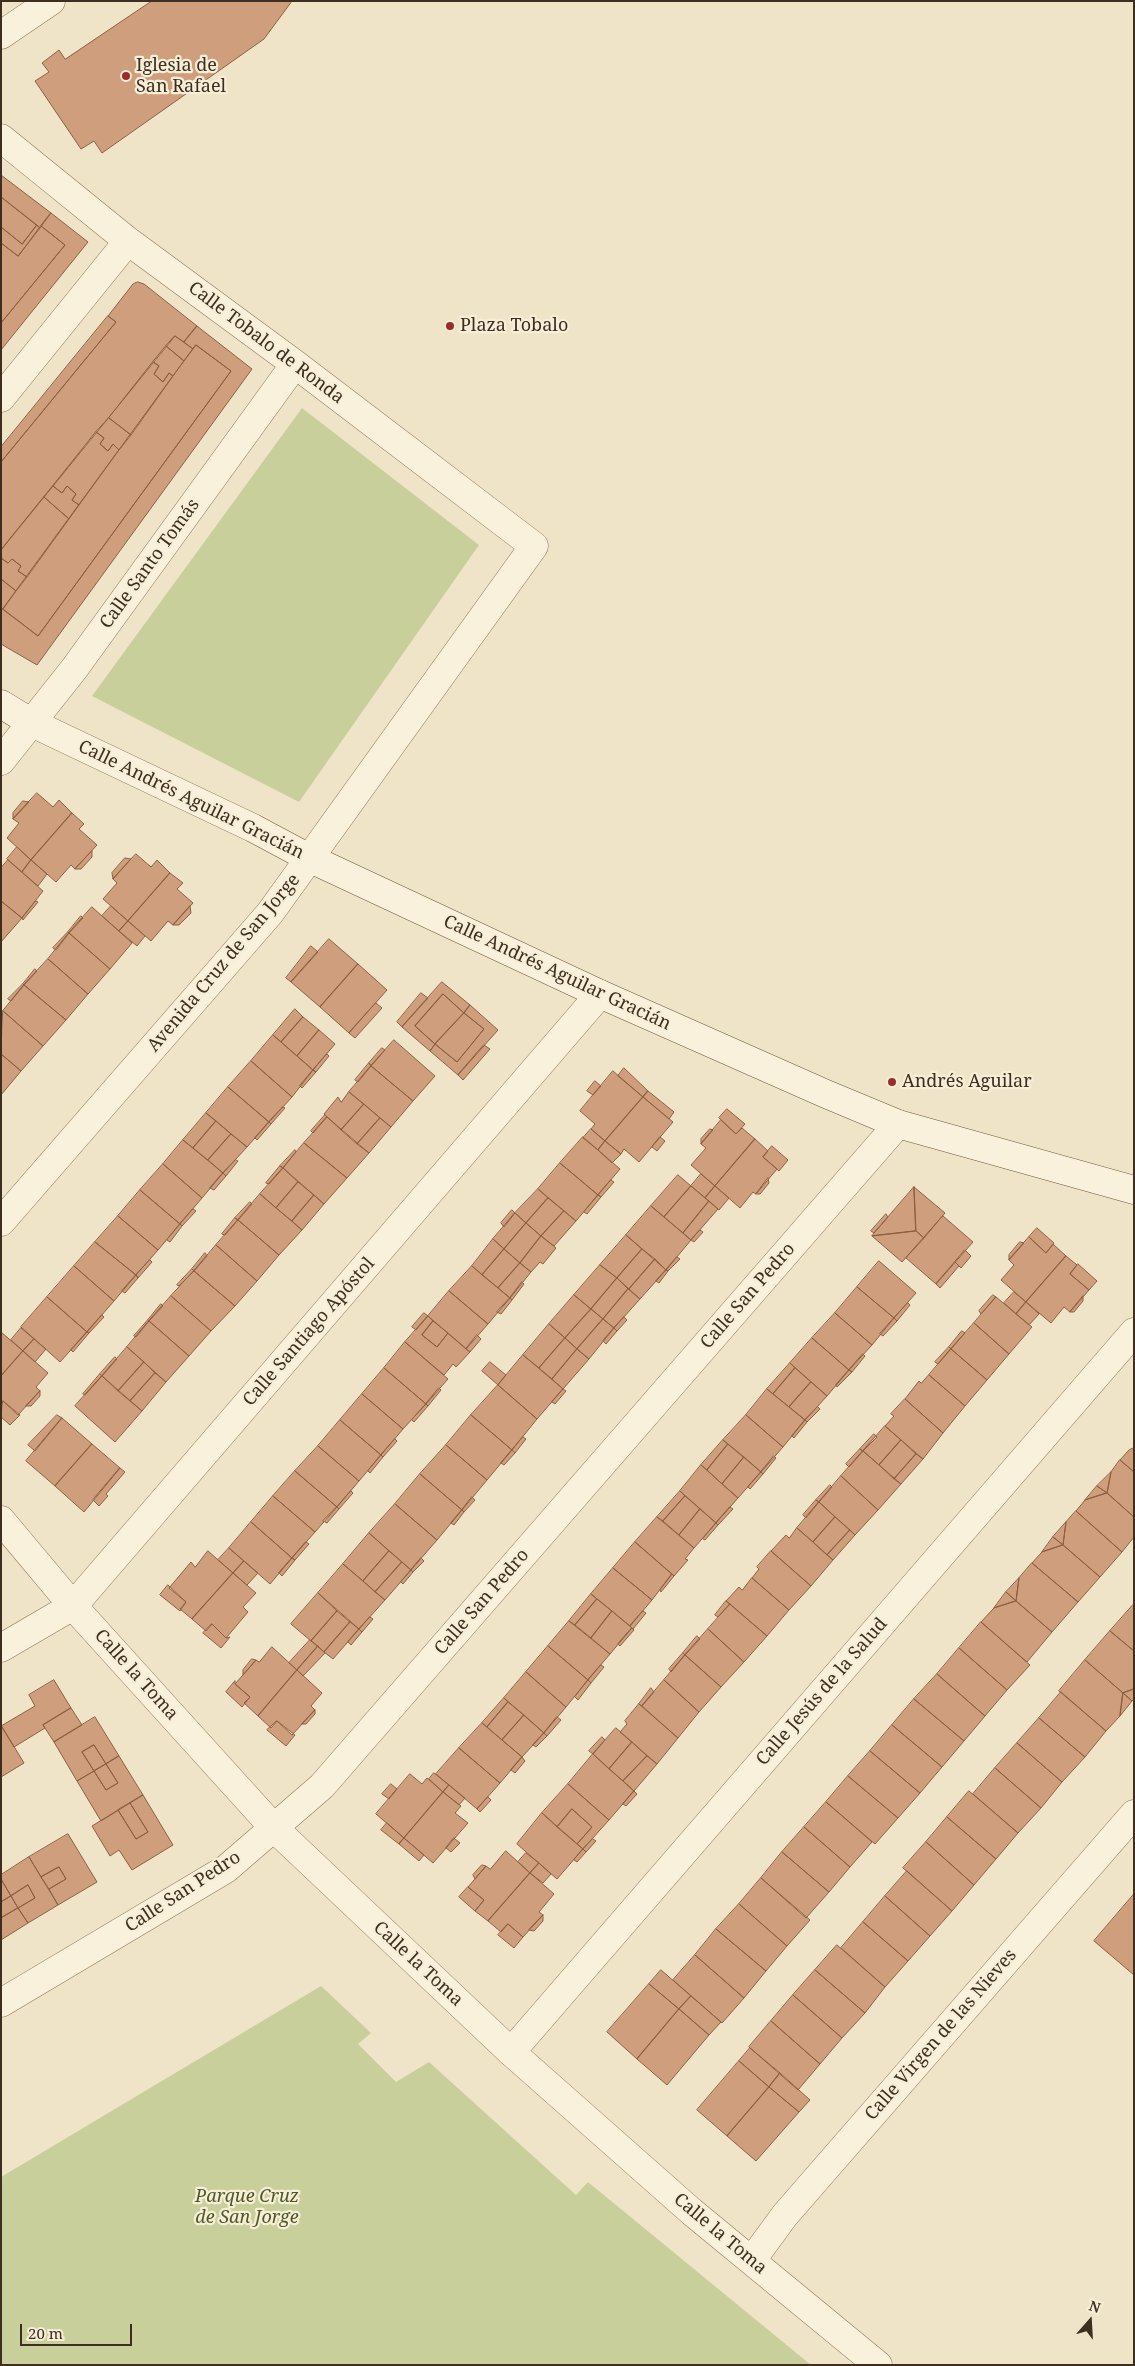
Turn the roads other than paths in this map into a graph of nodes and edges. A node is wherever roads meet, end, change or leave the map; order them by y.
1 (51, 1) edge
2 (1, 36) edge
3 (1, 138) edge
4 (128, 241) junction
5 (295, 364) junction
6 (1, 398) edge
7 (534, 546) joint
8 (1, 704) edge
9 (32, 723) junction
10 (1, 761) edge
11 (310, 859) junction
12 (600, 994) junction
13 (898, 1124) junction
14 (1134, 1190) edge
15 (1, 1222) edge
16 (1134, 1332) edge
17 (1, 1520) edge
18 (73, 1606) junction
19 (1, 1648) edge
20 (1134, 1814) edge
21 (274, 1828) junction
22 (1, 2003) edge
23 (511, 2052) junction
24 (752, 2260) junction
25 (878, 2365) edge

1 - 2 street
3 - 4 street, Calle Tobalo de Ronda
4 - 5 street, Calle Tobalo de Ronda
4 - 6 street
5 - 7 street, Calle Tobalo de Ronda
5 - 9 street, Calle Santo Tomás
7 - 11 street, Avenida Cruz de San Jorge
8 - 9 street, Calle Andrés Aguilar Gracián
9 - 10 street, Calle Santo Tomás
9 - 11 street, Calle Andrés Aguilar Gracián
11 - 12 street, Calle Andrés Aguilar Gracián
11 - 15 street, Avenida Cruz de San Jorge
12 - 13 street, Calle Andrés Aguilar Gracián
12 - 18 street, Calle Santiago Apóstol
13 - 14 street, Calle Andrés Aguilar Gracián
13 - 21 street, Calle San Pedro
16 - 23 street, Calle Jesús de la Salud
17 - 18 street, Calle la Toma
18 - 19 street, Calle Santiago Apóstol
18 - 21 street, Calle la Toma
20 - 24 street, Calle Virgen de las Nieves
21 - 22 street, Calle San Pedro
21 - 23 street, Calle la Toma
23 - 24 street, Calle la Toma
24 - 25 street, Calle la Toma

